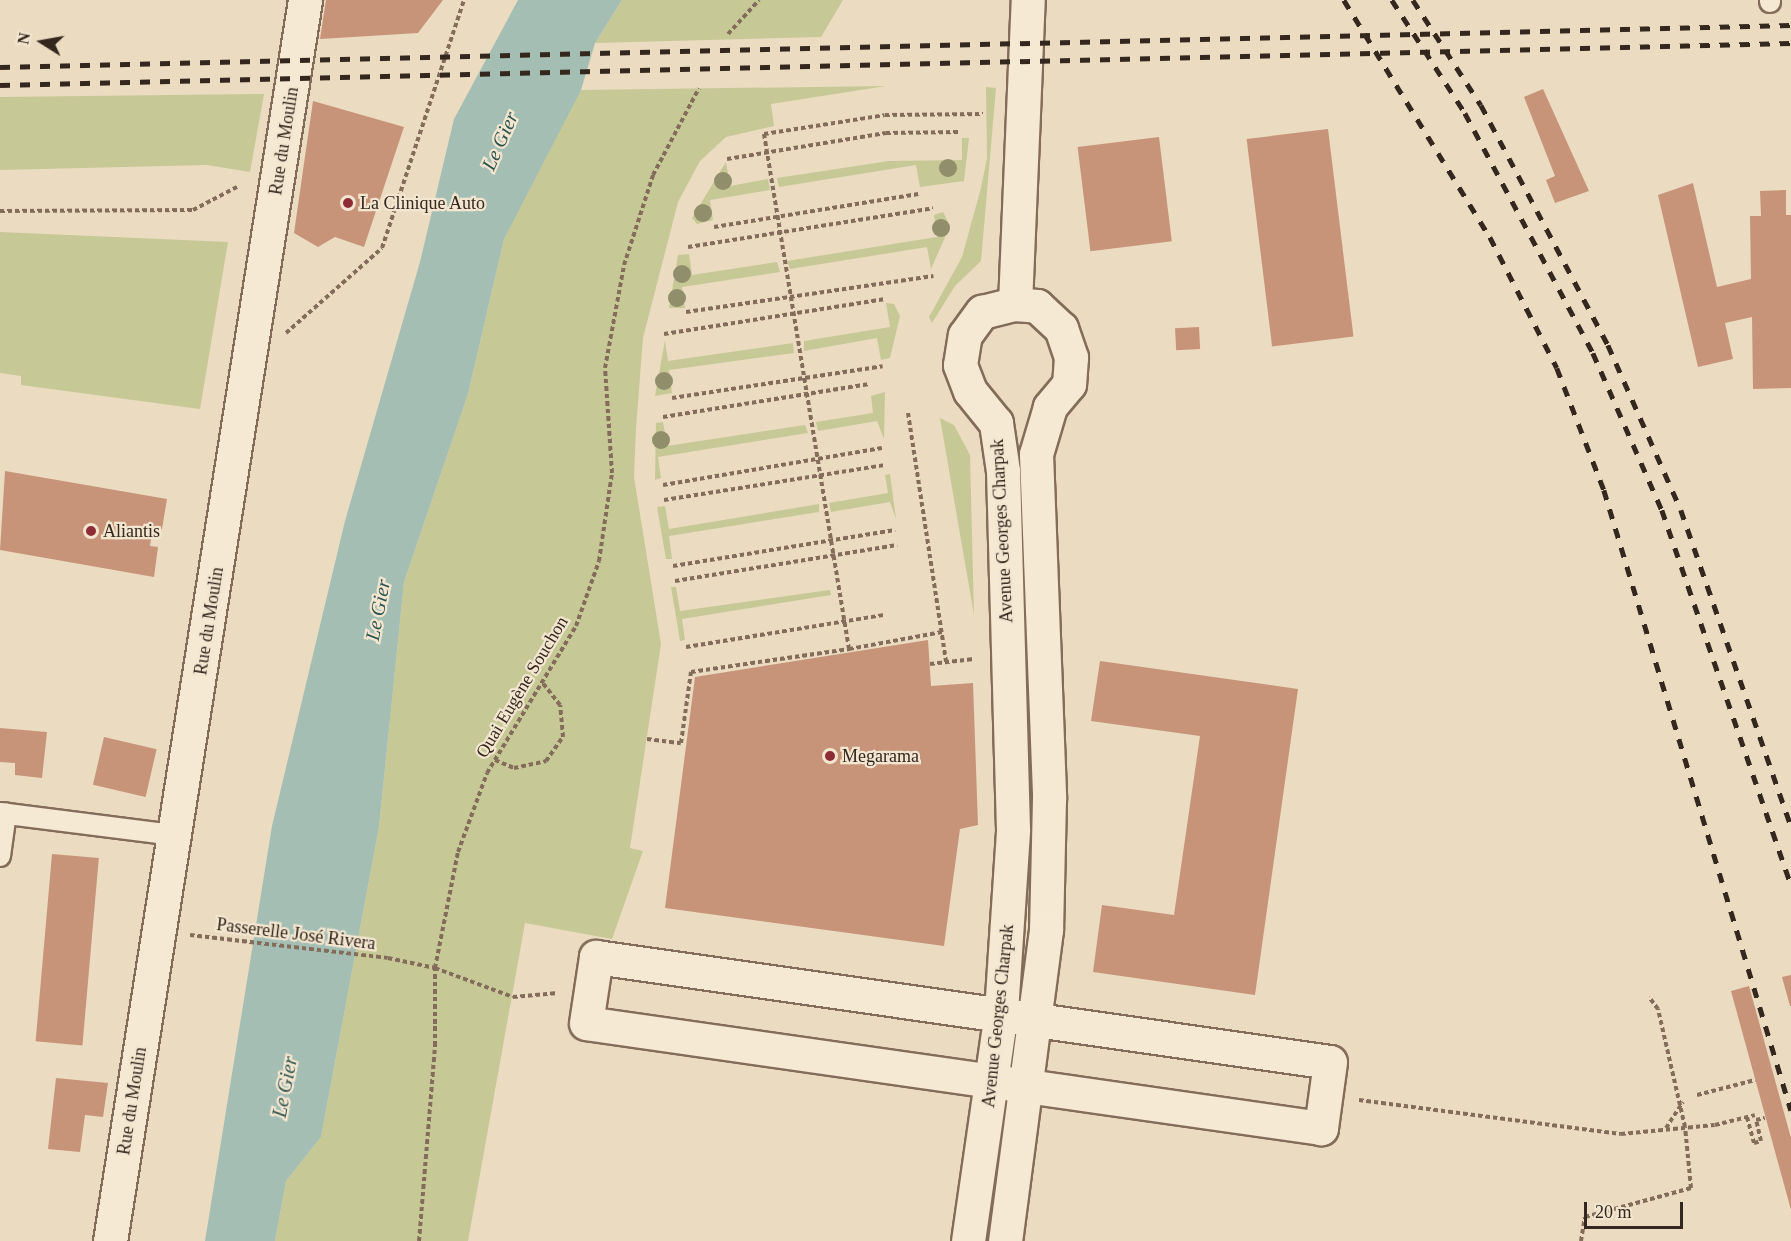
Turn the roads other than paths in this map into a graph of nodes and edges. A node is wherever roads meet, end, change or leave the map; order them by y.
1 (305, 0) edge
2 (1028, 0) edge
3 (1015, 304) junction
4 (3, 813) edge
5 (174, 835) junction
6 (0, 856) edge
7 (1011, 866) junction
8 (1047, 867) junction
9 (1001, 1011) junction
10 (1038, 1017) junction
11 (993, 1084) junction
12 (1027, 1089) junction
13 (110, 1241) edge
14 (968, 1241) edge
15 (1005, 1241) edge

1 - 5 street, Rue du Moulin
2 - 3 street
3 - 7 street, Avenue Georges Charpak
3 - 8 street, Avenue Georges Charpak
4 - 5 lane
4 - 6 lane
5 - 13 street, Rue du Moulin
7 - 8 lane
7 - 9 street, Avenue Georges Charpak
8 - 10 street, Avenue Georges Charpak
9 - 10 street
9 - 11 street, Avenue Georges Charpak
9 - 11 street
10 - 12 street, Avenue Georges Charpak
10 - 12 street
11 - 12 street
11 - 14 street, Avenue Georges Charpak
12 - 15 street, Avenue Georges Charpak

